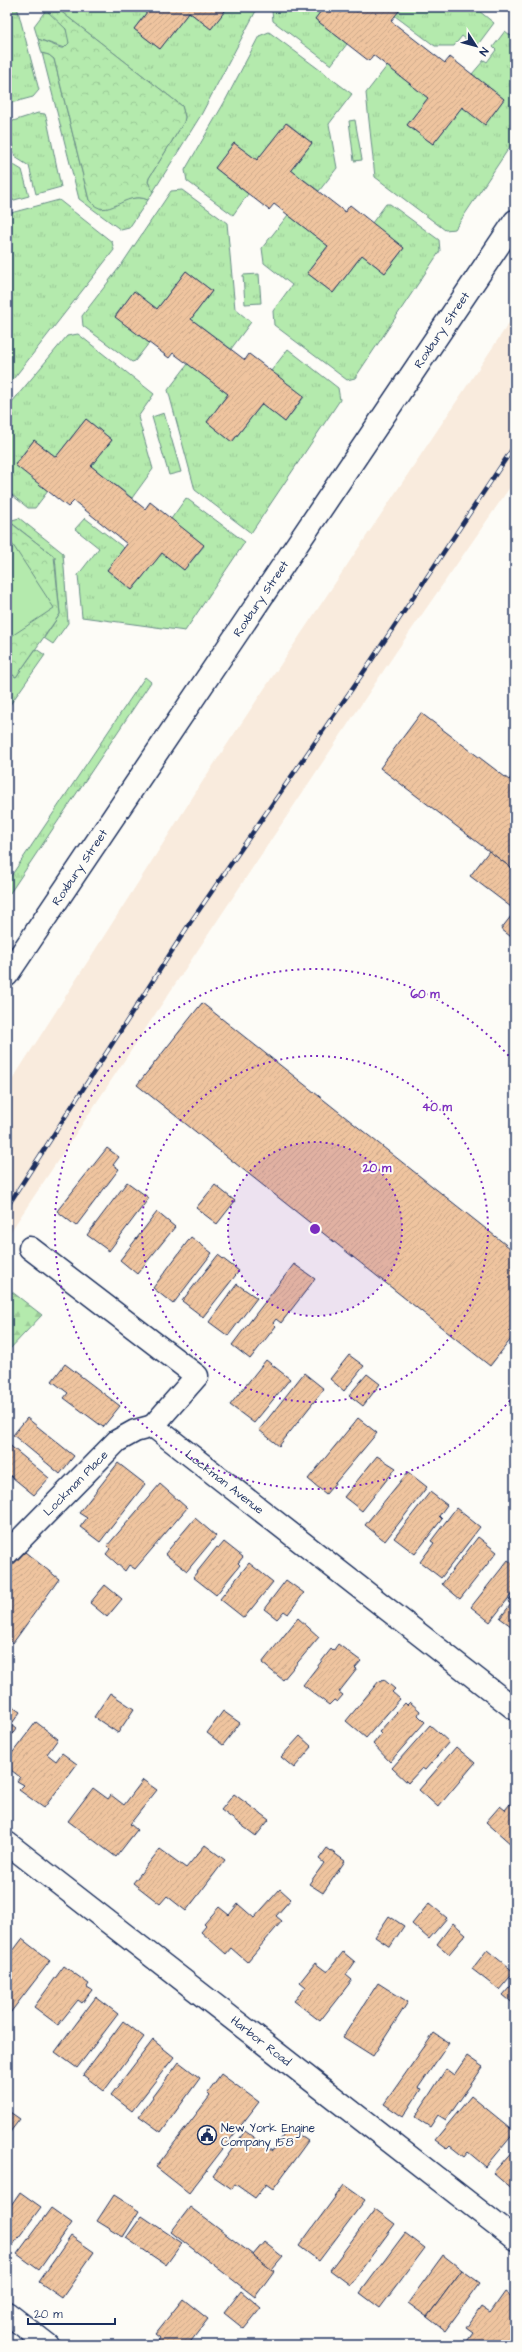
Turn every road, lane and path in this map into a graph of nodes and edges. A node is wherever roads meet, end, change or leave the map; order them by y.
1 (515, 221) edge
2 (7, 975) edge
3 (30, 1248) dead end
4 (153, 1426) junction
5 (7, 1553) edge
6 (515, 1709) edge
7 (7, 1843) edge
8 (515, 2239) edge
9 (7, 2313) edge
10 (48, 2345) edge

1 - 2 street, Roxbury Street
3 - 4 street
4 - 5 street, Lockman Place
4 - 6 street, Lockman Avenue
7 - 8 street, Harbor Road
9 - 10 street

